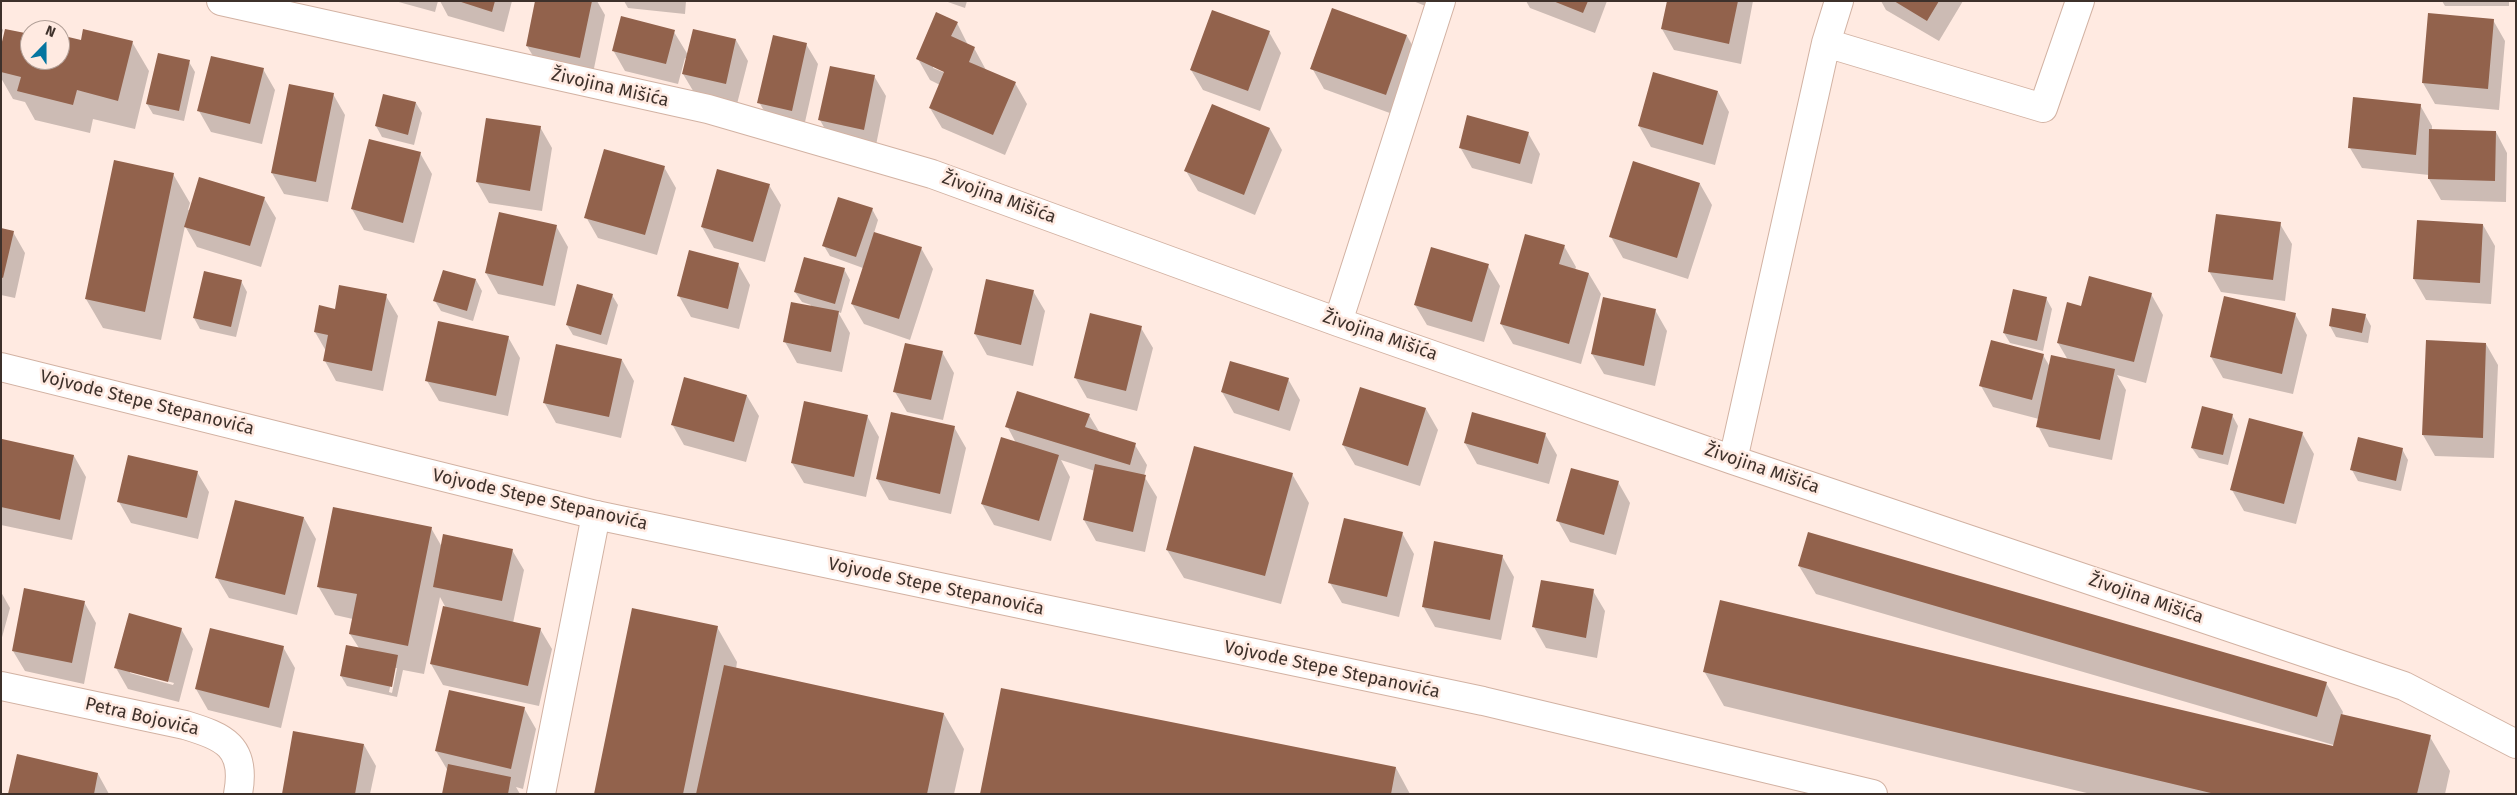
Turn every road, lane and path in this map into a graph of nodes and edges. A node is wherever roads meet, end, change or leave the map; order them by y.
1 (221, 1) edge
2 (1441, 1) edge
3 (1839, 1) edge
4 (2080, 1) edge
5 (1826, 43) junction
6 (1338, 322) junction
7 (1, 367) edge
8 (1733, 460) junction
9 (596, 515) junction
10 (1, 686) edge
11 (2516, 744) edge
12 (238, 794) edge
13 (541, 794) edge
14 (1873, 794) edge

1 - 6 street, Živojina Mišića
2 - 6 street
3 - 5 street
4 - 5 street
5 - 8 street
6 - 8 street, Živojina Mišića
7 - 9 street, Vojvode Stepe Stepanovića
8 - 11 street, Živojina Mišića
9 - 13 street
9 - 14 street, Vojvode Stepe Stepanovića
10 - 12 street, Petra Bojovića

